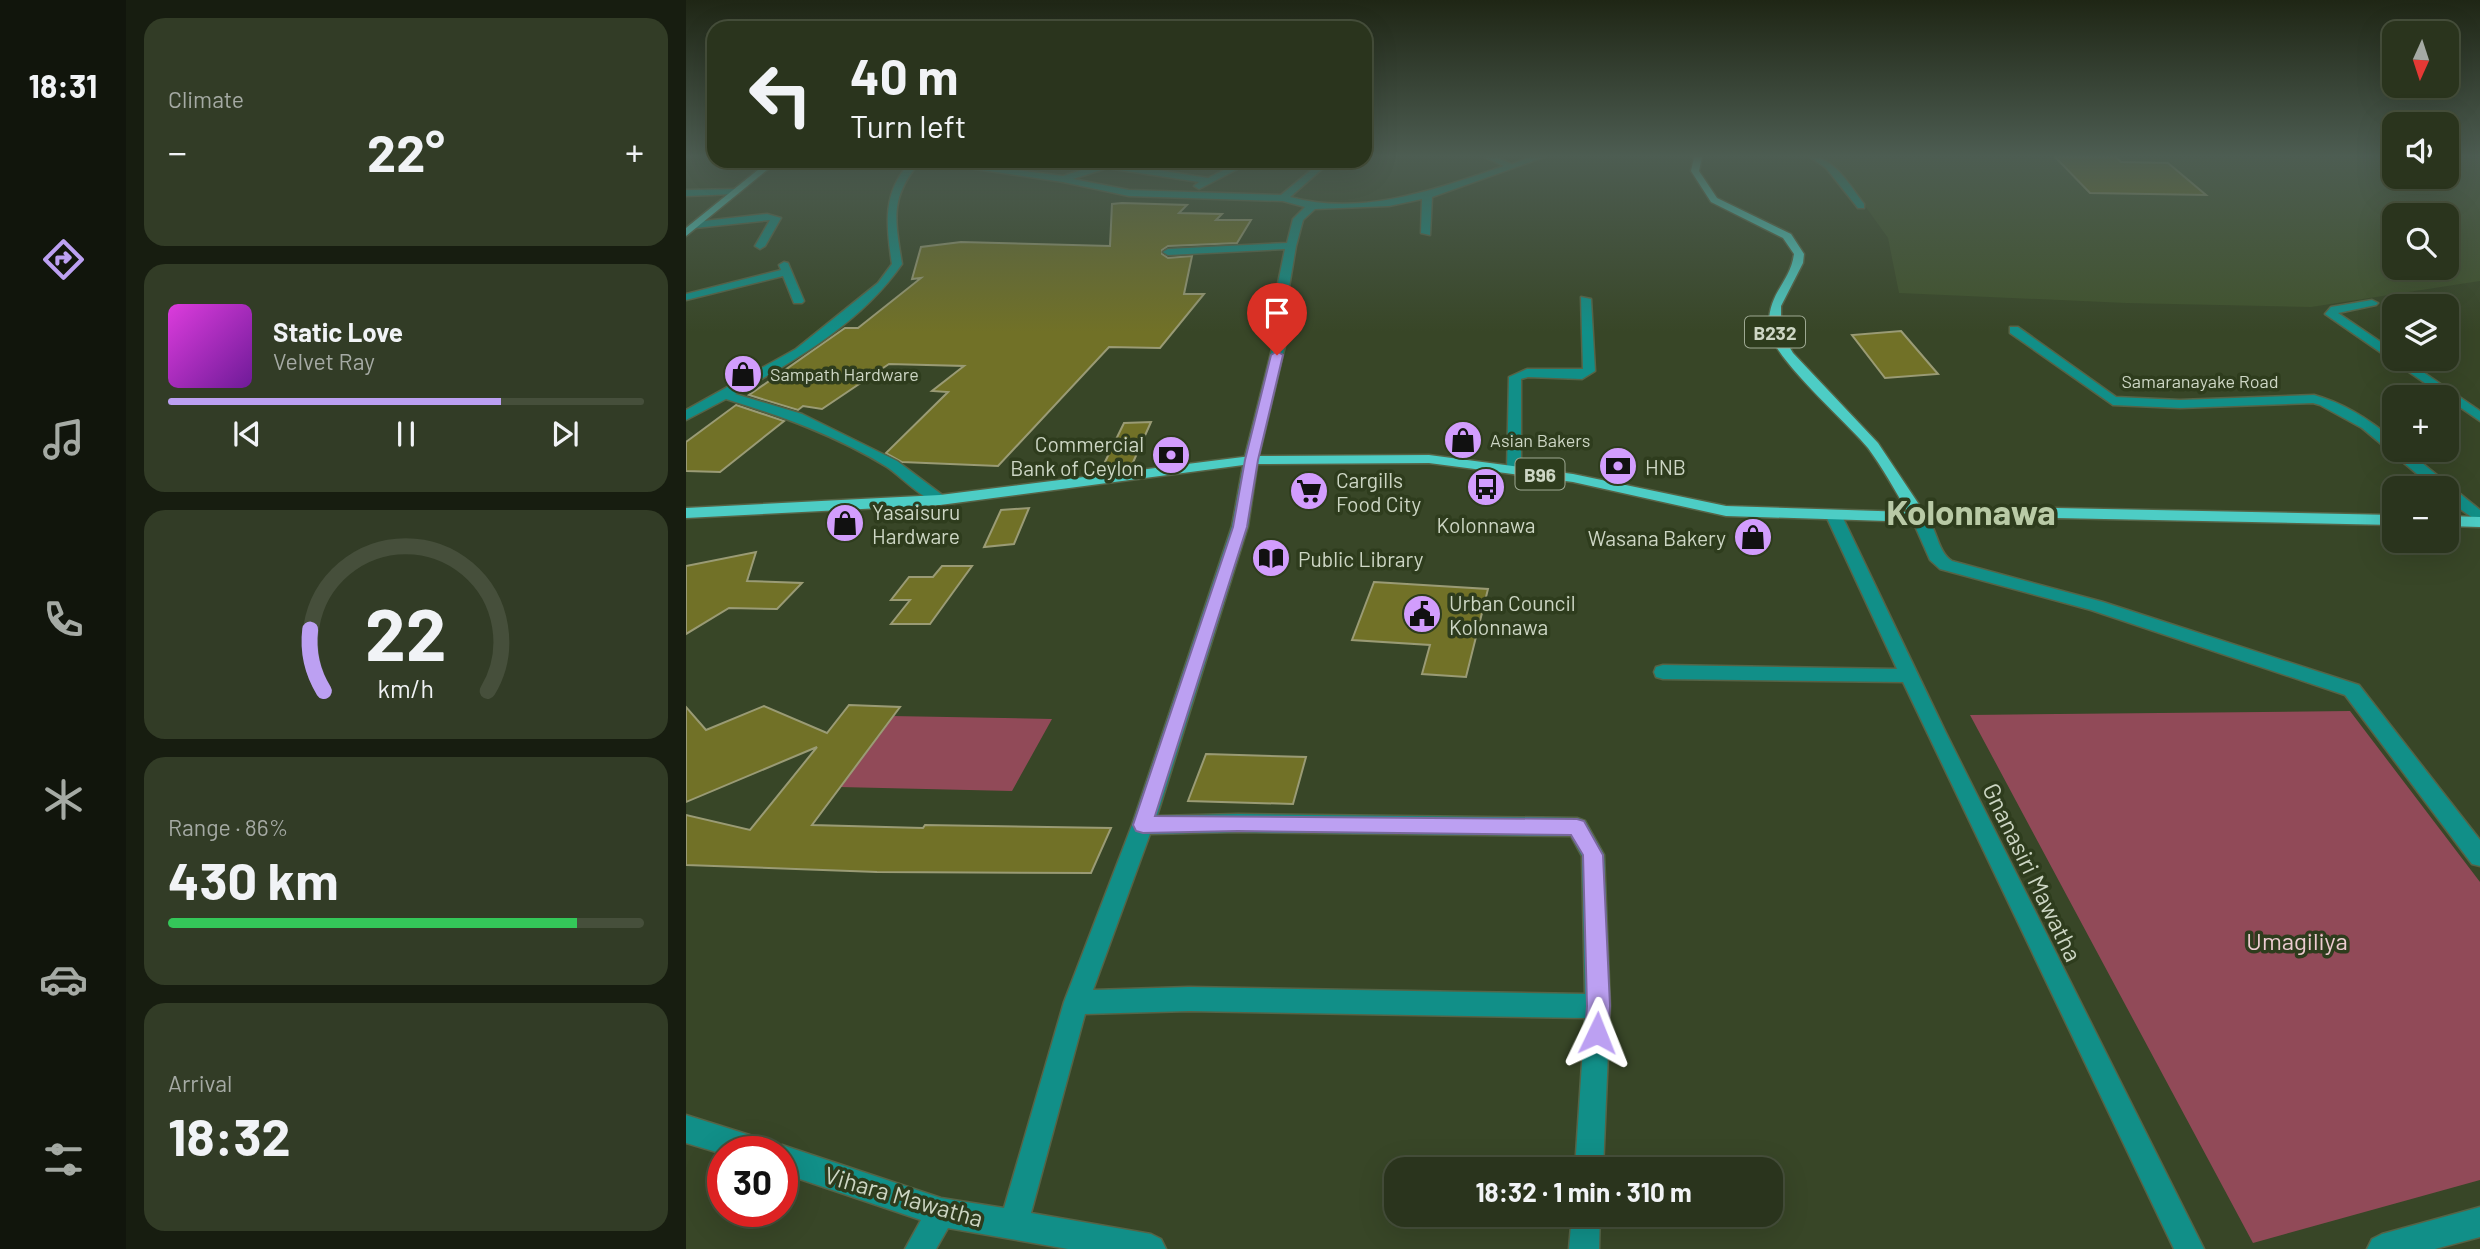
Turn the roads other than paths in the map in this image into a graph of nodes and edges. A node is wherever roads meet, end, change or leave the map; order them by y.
1 (707, 215) edge
2 (892, 215) edge
3 (1302, 215) edge
4 (1426, 215) edge
5 (1745, 215) edge
6 (690, 229) edge
7 (1426, 233) dead end
8 (760, 246) dead end
9 (1291, 246) junction
10 (1168, 252) dead end
11 (686, 297) edge
12 (1585, 299) dead end
13 (798, 301) dead end
14 (2372, 303) dead end
15 (2014, 330) dead end
16 (2382, 349) edge
17 (2414, 371) edge
18 (726, 395) junction
19 (686, 416) edge
20 (2480, 417) edge
21 (2382, 436) edge
22 (1251, 460) junction
23 (2412, 462) edge
24 (1514, 470) junction
25 (2429, 476) edge
26 (940, 500) junction
27 (2459, 502) edge
28 (686, 513) edge
29 (1834, 516) junction
30 (1919, 517) junction
31 (2382, 520) edge
32 (2480, 520) edge
33 (2459, 521) edge
34 (1663, 672) dead end
35 (1910, 677) junction
36 (1143, 825) junction
37 (2480, 857) edge
38 (1076, 1002) junction
39 (1598, 1006) junction
40 (686, 1129) edge
41 (708, 1136) edge
42 (1589, 1157) edge
43 (798, 1164) edge
44 (941, 1212) junction
45 (2480, 1222) edge
46 (1013, 1226) junction
47 (1585, 1227) edge
48 (920, 1249) edge
49 (1151, 1249) edge
50 (1584, 1249) edge
51 (2189, 1249) edge
52 (2382, 1249) edge

1 - 6 main road
2 - 18 street
3 - 9 street
4 - 7 street
5 - 30 main road, B232
6 - 8 street
9 - 10 street
9 - 22 street
11 - 13 street
12 - 24 street
14 - 16 street
15 - 21 street, Samaranayake Road
17 - 20 street
18 - 19 street
18 - 26 street
22 - 24 main road, B96
22 - 26 main road, B96
22 - 36 street
23 - 25 street, Samaranayake Road
24 - 29 main road, B96
26 - 28 main road, B96
27 - 32 street, Samaranayake Road
29 - 30 main road, B96
29 - 35 street, Gnanasiri Mawatha
30 - 31 main road, B96
30 - 37 street
32 - 33 main road
34 - 35 street
35 - 51 street, Gnanasiri Mawatha
36 - 38 street
36 - 39 street
38 - 39 street
38 - 46 street
39 - 42 street
40 - 41 street
43 - 44 street, Vihara Mawatha
44 - 46 street, Vihara Mawatha
44 - 48 street
45 - 52 street
46 - 49 street, Vihara Mawatha
47 - 50 street

